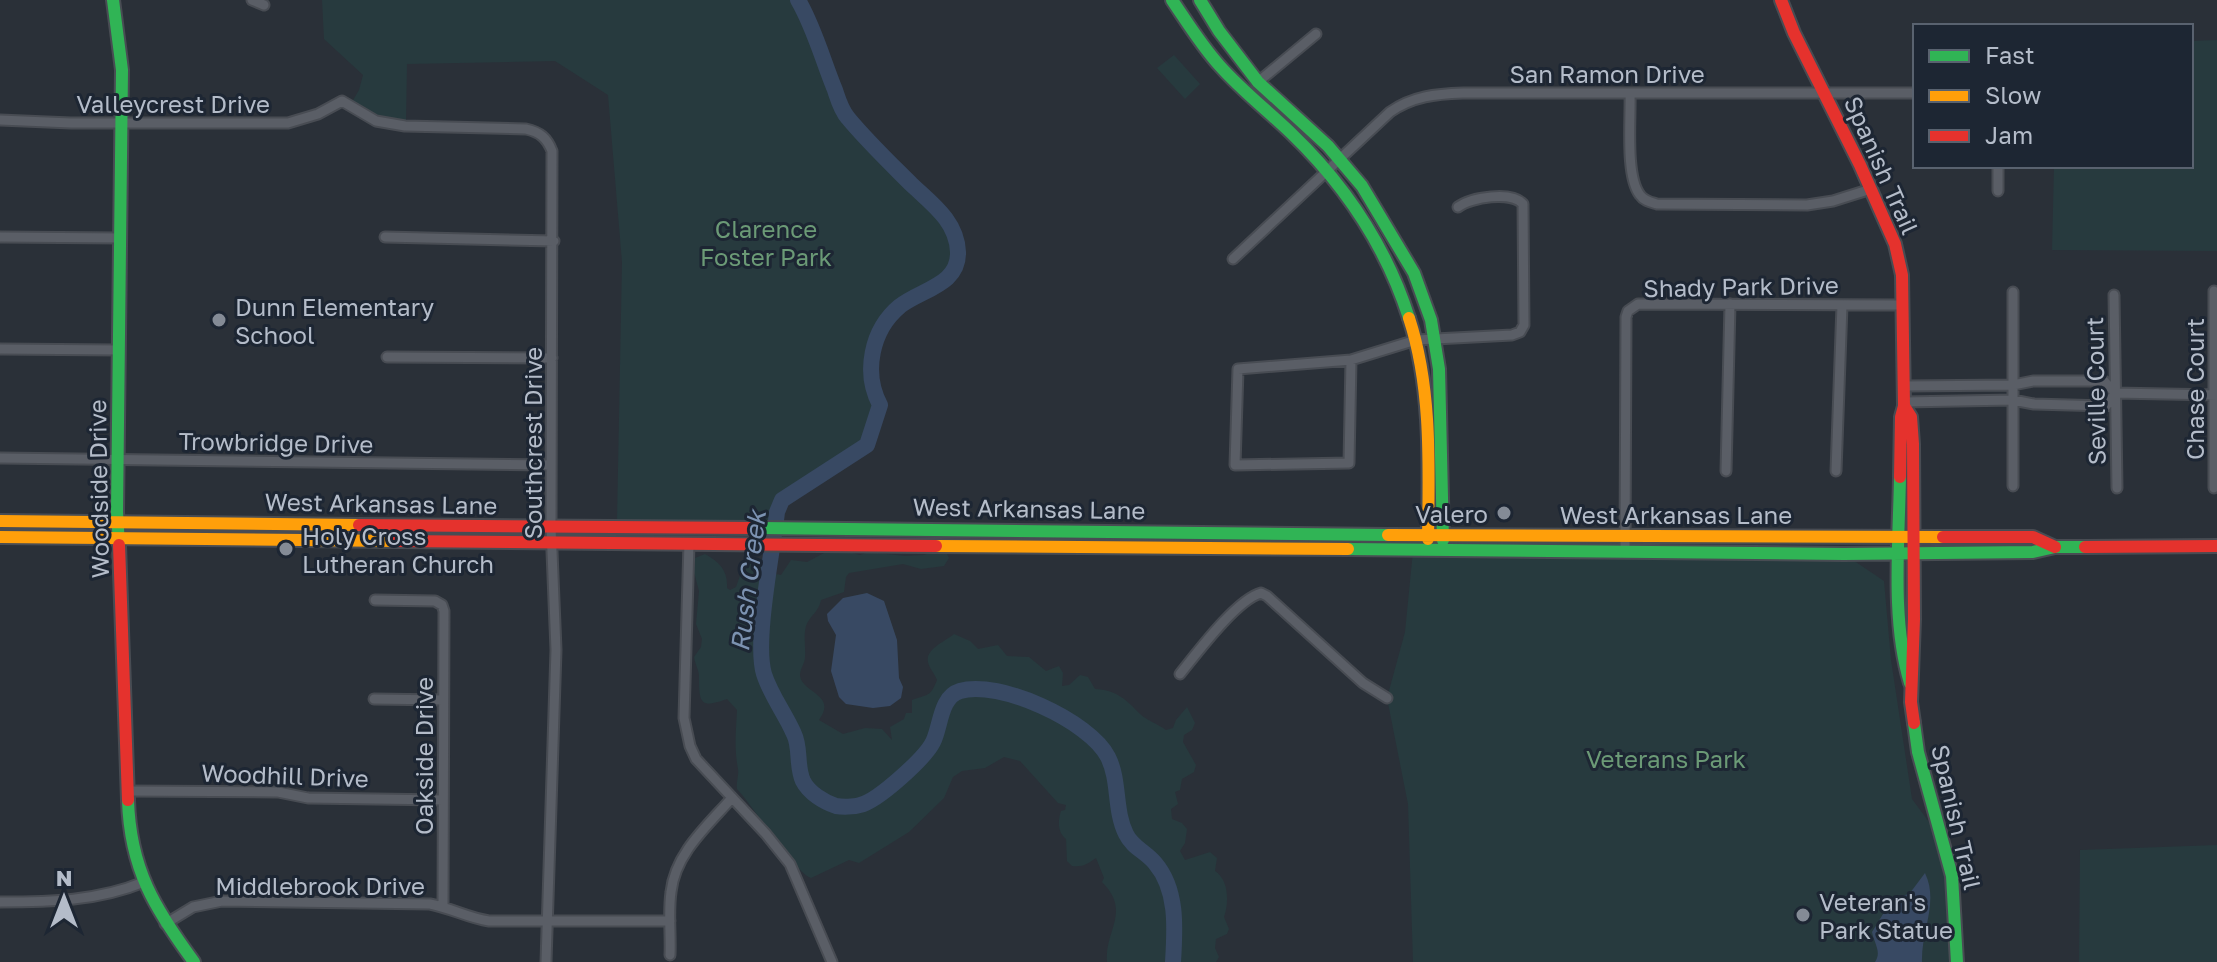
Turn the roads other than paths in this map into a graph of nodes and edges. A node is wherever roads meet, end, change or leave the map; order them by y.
1 (113, 0) edge
2 (252, 0) edge
3 (1172, 0) edge
4 (1200, 0) edge
5 (1781, 0) edge
6 (264, 5) dead end
7 (1316, 34) dead end
8 (1258, 82) junction
9 (1913, 93) edge
10 (1630, 94) junction
11 (1825, 94) junction
12 (342, 101) joint
13 (0, 120) edge
14 (122, 123) junction
15 (1339, 159) junction
16 (1998, 168) edge
17 (1327, 170) junction
18 (1871, 189) junction
19 (1998, 191) dead end
20 (1458, 207) dead end
21 (0, 237) edge
22 (385, 237) dead end
23 (121, 238) junction
24 (554, 241) junction
25 (1233, 259) dead end
26 (2214, 291) dead end
27 (2013, 292) dead end
28 (2114, 295) dead end
29 (1730, 304) junction
30 (1842, 305) junction
31 (1903, 305) junction
32 (1434, 339) junction
33 (1416, 340) junction
34 (0, 349) edge
35 (119, 350) junction
36 (387, 357) dead end
37 (552, 358) junction
38 (1351, 360) junction
39 (2013, 385) junction
40 (1904, 386) junction
41 (2115, 393) junction
42 (2216, 395) edge
43 (2013, 400) junction
44 (1904, 404) junction
45 (0, 458) edge
46 (118, 460) junction
47 (551, 465) junction
48 (1726, 471) dead end
49 (1836, 471) dead end
50 (2013, 486) dead end
51 (2117, 488) dead end
52 (2214, 488) dead end
53 (0, 521) edge
54 (118, 522) junction
55 (551, 527) junction
56 (1428, 534) junction
57 (1443, 534) junction
58 (1625, 536) junction
59 (1898, 536) junction
60 (0, 537) edge
61 (1914, 537) junction
62 (119, 538) junction
63 (552, 542) junction
64 (689, 543) junction
65 (2217, 546) edge
66 (2055, 547) junction
67 (1428, 551) junction
68 (1443, 551) junction
69 (1625, 551) junction
70 (1898, 554) junction
71 (1914, 554) junction
72 (375, 600) dead end
73 (1180, 674) dead end
74 (1910, 683) junction
75 (1387, 698) dead end
76 (374, 699) dead end
77 (443, 700) junction
78 (127, 791) junction
79 (731, 799) junction
80 (443, 800) junction
81 (144, 882) junction
82 (0, 902) edge
83 (443, 907) junction
84 (546, 921) junction
85 (670, 921) junction
86 (165, 924) junction
87 (670, 955) dead end
88 (194, 962) edge
89 (546, 962) edge
90 (832, 962) edge
91 (1957, 962) edge

1 - 14 main road, Woodside Drive
2 - 6 street
3 - 17 main road
4 - 8 main road
5 - 11 main road, Spanish Trail
7 - 8 street
8 - 15 main road
9 - 11 street, San Ramon Drive
10 - 11 street, San Ramon Drive
10 - 15 street, San Ramon Drive
10 - 18 street
11 - 18 main road, Spanish Trail
12 - 14 street, Valleycrest Drive
12 - 24 street, Southcrest Drive
13 - 14 street, Valleycrest Drive
14 - 23 main road, Woodside Drive
15 - 17 street, San Ramon Drive
15 - 32 main road
16 - 19 street
17 - 25 street, San Ramon Drive
17 - 33 main road
18 - 31 main road, Spanish Trail
20 - 32 street
21 - 23 street
22 - 24 street
23 - 35 main road, Woodside Drive
24 - 37 street, Southcrest Drive
26 - 42 street, Chase Court
27 - 39 street
28 - 41 street, Seville Court
29 - 30 street, Shady Park Drive
29 - 48 street
29 - 58 street, Shady Park Drive
30 - 31 street, Shady Park Drive
30 - 49 street
31 - 40 main road, Spanish Trail
32 - 33 street
32 - 57 main road
33 - 38 street
33 - 56 main road
34 - 35 street
35 - 46 main road, Woodside Drive
36 - 37 street
37 - 47 street, Southcrest Drive
38 - 38 street
39 - 40 street
39 - 41 street
39 - 43 street
40 - 44 main road, Spanish Trail
41 - 42 street
41 - 43 street
41 - 51 street, Seville Court
42 - 52 street, Chase Court
43 - 44 street
43 - 50 street
44 - 59 main road, Spanish Trail
44 - 61 main road, Spanish Trail
45 - 46 street, Trowbridge Drive
46 - 47 street, Trowbridge Drive
46 - 54 main road, Woodside Drive
47 - 55 street, Southcrest Drive
53 - 54 main road, West Arkansas Lane
54 - 55 main road, West Arkansas Lane
54 - 62 main road, Woodside Drive
55 - 56 main road, West Arkansas Lane
55 - 63 street, Southcrest Drive
56 - 57 main road, West Arkansas Lane
56 - 67 main road
57 - 58 main road, West Arkansas Lane
57 - 68 main road
58 - 59 main road, West Arkansas Lane
58 - 69 street, Shady Park Drive
59 - 61 main road, West Arkansas Lane
59 - 70 main road, Spanish Trail
60 - 62 main road, West Arkansas Lane
61 - 66 main road, West Arkansas Lane
61 - 71 main road, Spanish Trail
62 - 63 main road, West Arkansas Lane
62 - 78 main road, Woodside Drive
63 - 64 main road, West Arkansas Lane
63 - 84 street, Southcrest Drive
64 - 67 main road, West Arkansas Lane
64 - 79 street
65 - 66 main road, West Arkansas Lane
66 - 71 main road, West Arkansas Lane
67 - 68 main road, West Arkansas Lane
68 - 69 main road, West Arkansas Lane
69 - 70 main road, West Arkansas Lane
70 - 71 main road, West Arkansas Lane
70 - 74 main road, Spanish Trail
71 - 74 main road, Spanish Trail
72 - 77 street, Oakside Drive
73 - 75 street
74 - 91 main road, Spanish Trail
76 - 77 street
77 - 80 street, Oakside Drive
78 - 80 street, Woodhill Drive
78 - 81 main road, Woodside Drive
79 - 85 street
79 - 90 street
80 - 83 street, Oakside Drive
81 - 82 street
81 - 86 main road, Woodside Drive
83 - 84 street, Middlebrook Drive
83 - 86 street, Middlebrook Drive
84 - 85 street, Middlebrook Drive
84 - 89 street, Southcrest Drive
85 - 87 street
86 - 88 main road, Woodside Drive

